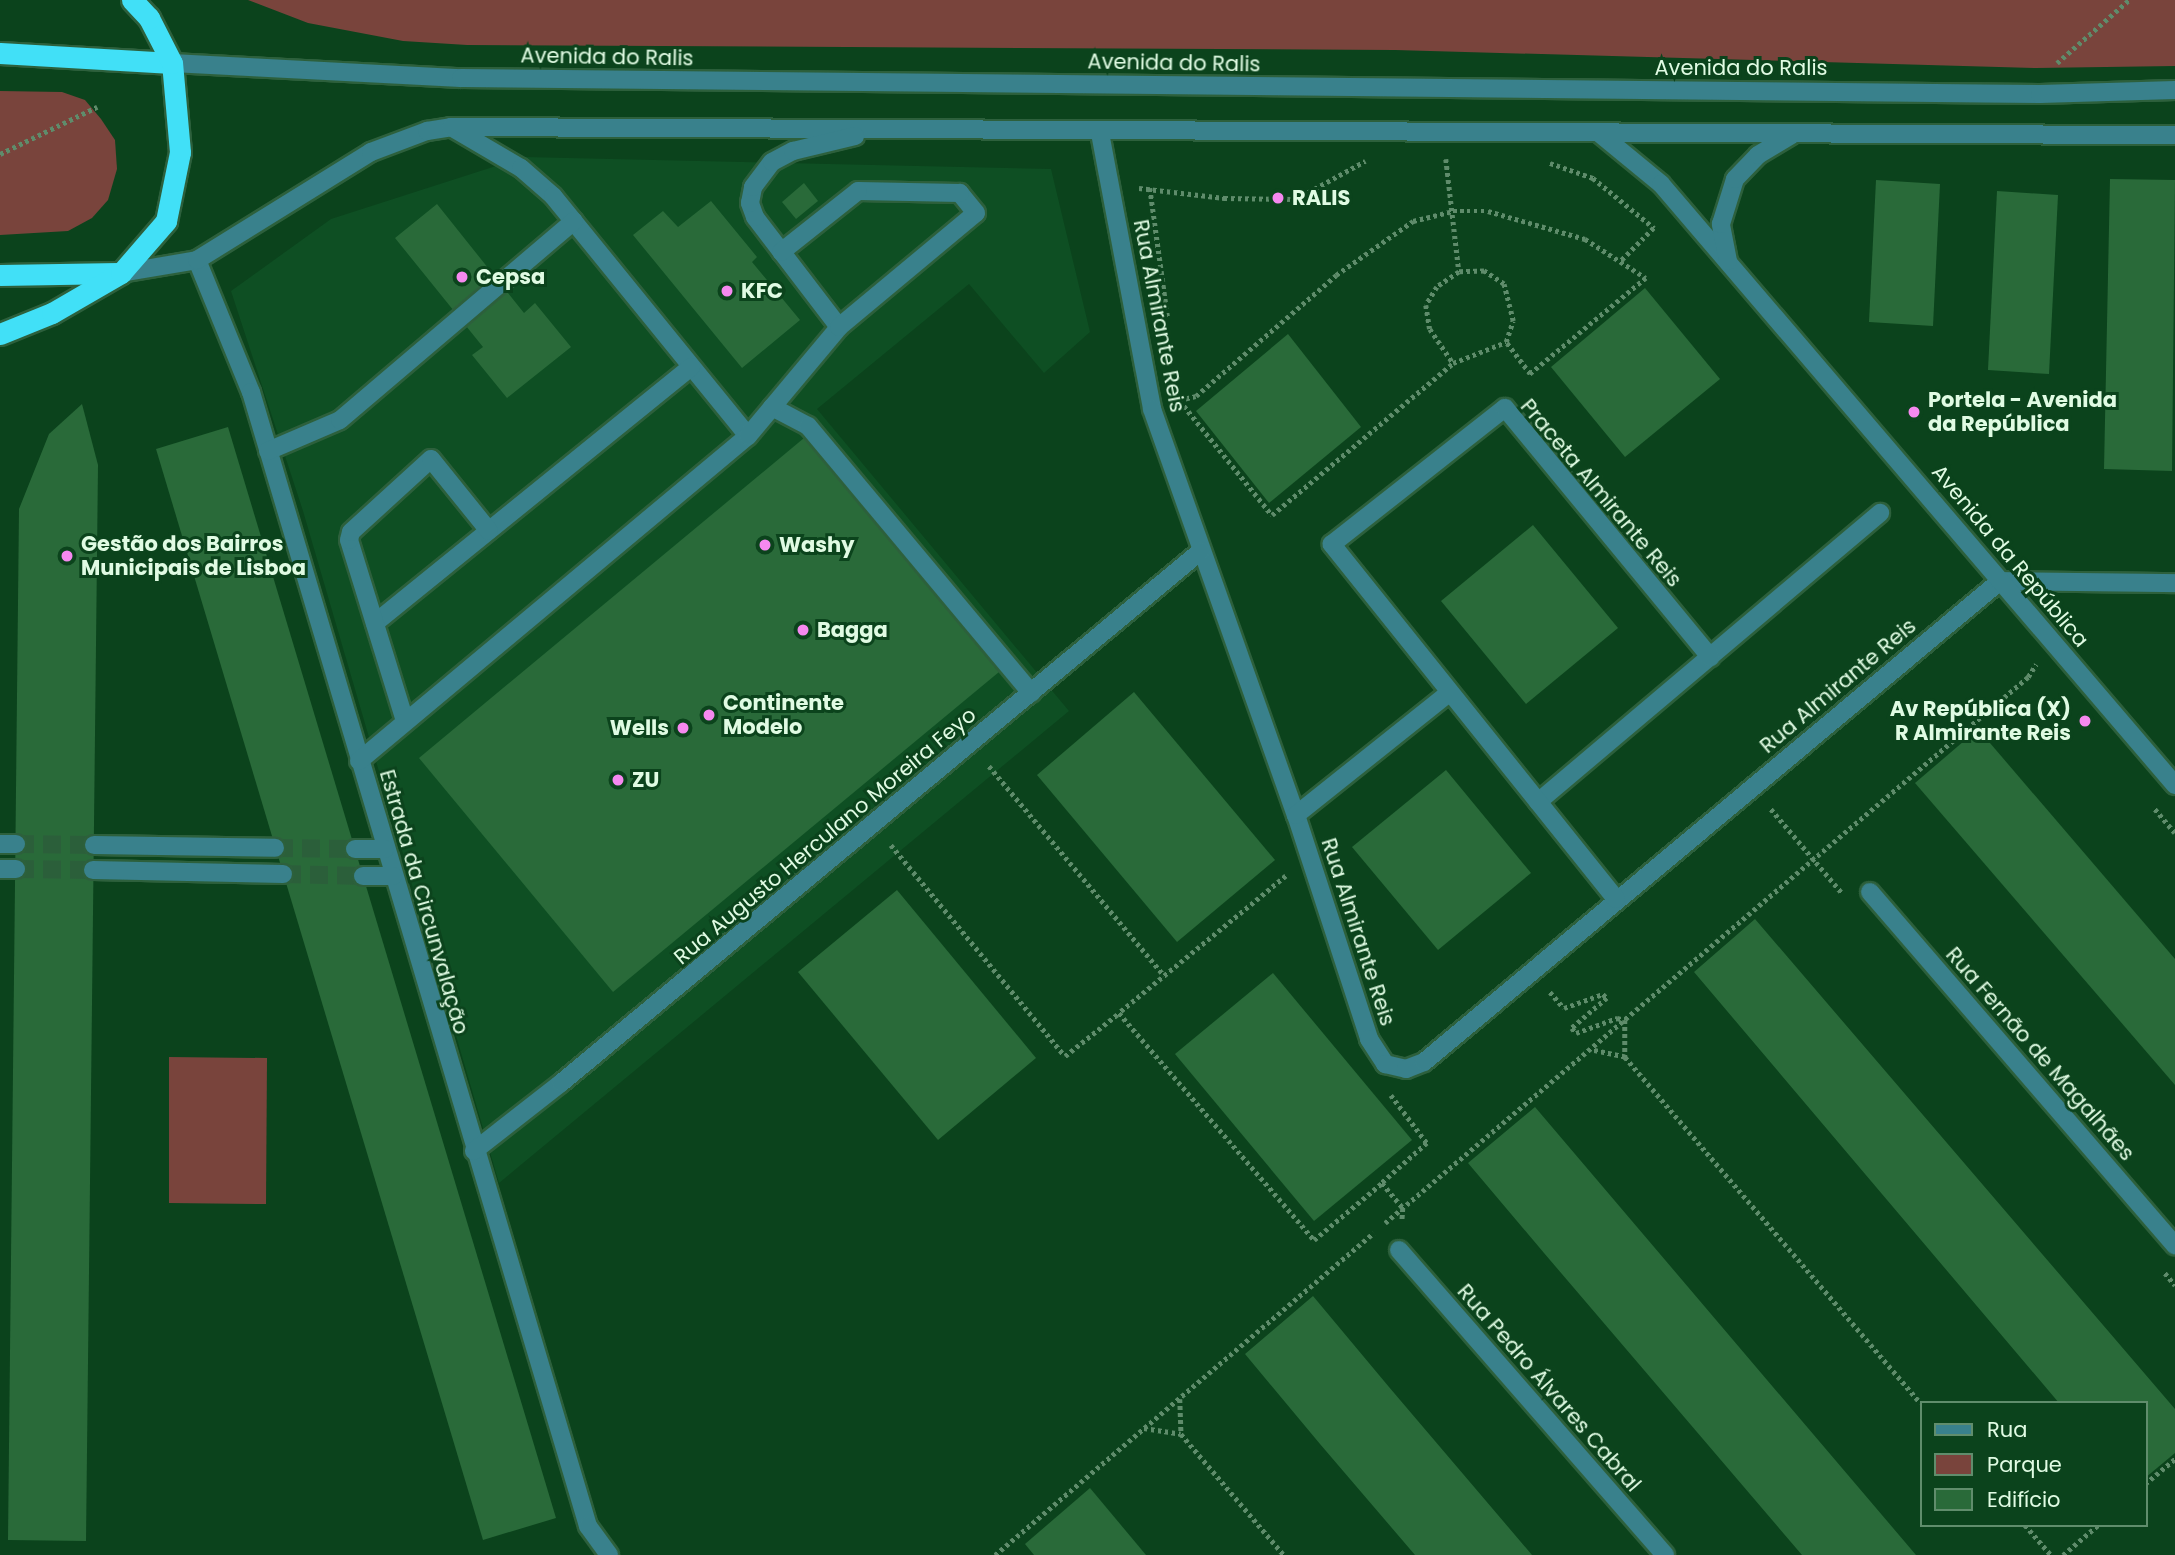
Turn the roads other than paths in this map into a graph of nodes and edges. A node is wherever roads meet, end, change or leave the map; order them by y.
1 (132, 0) edge
2 (0, 54) edge
3 (172, 63) junction
4 (2175, 90) edge
5 (451, 127) junction
6 (879, 130) junction
7 (1100, 133) junction
8 (1600, 133) junction
9 (1792, 134) junction
10 (2175, 135) edge
11 (574, 222) junction
12 (781, 252) junction
13 (197, 260) junction
14 (1728, 261) junction
15 (121, 273) junction
16 (0, 275) edge
17 (839, 327) junction
18 (0, 334) edge
19 (691, 368) junction
20 (772, 407) junction
21 (748, 436) junction
22 (268, 452) junction
23 (1880, 513) dead end
24 (489, 531) junction
25 (1201, 551) junction
26 (2000, 581) junction
27 (2175, 583) edge
28 (376, 624) junction
29 (1710, 657) junction
30 (1031, 693) junction
31 (1450, 693) junction
32 (405, 721) junction
33 (359, 761) junction
34 (2175, 785) edge
35 (1538, 802) junction
36 (1296, 815) junction
37 (94, 845) tunnel mouth
38 (275, 848) tunnel mouth
39 (355, 849) tunnel mouth
40 (385, 849) junction
41 (93, 870) tunnel mouth
42 (283, 874) tunnel mouth
43 (363, 876) tunnel mouth
44 (393, 876) junction
45 (1870, 892) dead end
46 (1616, 899) junction
47 (474, 1150) junction
48 (2175, 1245) edge
49 (1399, 1250) dead end
50 (609, 1555) edge
51 (1665, 1555) edge

1 - 3 highway
2 - 3 highway
3 - 4 street, Avenida do Ralis
3 - 15 highway
5 - 6 street
5 - 11 street
5 - 13 street
6 - 7 street
6 - 12 street
7 - 8 street
7 - 25 street, Rua Almirante Reis
8 - 9 street
8 - 14 street, Avenida da República
9 - 10 street
9 - 14 street
11 - 19 street
11 - 22 street
12 - 17 street
12 - 17 street
13 - 15 street
13 - 22 street, Estrada da Circunvalação
14 - 26 street, Avenida da República
15 - 16 highway
15 - 18 highway
17 - 20 street
19 - 21 street
19 - 24 street
20 - 21 street
20 - 30 street
21 - 32 street
22 - 33 street, Estrada da Circunvalação
23 - 29 street
24 - 28 street
24 - 28 street
25 - 30 street, Rua Augusto Herculano Moreira Feyo
25 - 36 street, Rua Almirante Reis
26 - 27 street
26 - 34 street, Avenida da República
26 - 46 street, Rua Almirante Reis
28 - 32 street
29 - 31 street, Praceta Almirante Reis
29 - 35 street
30 - 47 street, Rua Augusto Herculano Moreira Feyo
31 - 35 street, Praceta Almirante Reis
31 - 36 street
32 - 33 street
33 - 40 street, Estrada da Circunvalação
35 - 46 street, Praceta Almirante Reis
36 - 46 street, Rua Almirante Reis
37 - 38 street
39 - 40 street
40 - 44 street, Estrada da Circunvalação
41 - 42 street
43 - 44 street
44 - 47 street, Estrada da Circunvalação
45 - 48 street, Rua Fernão de Magalhães
47 - 50 street, Estrada da Circunvalação
49 - 51 street, Rua Pedro Álvares Cabral

